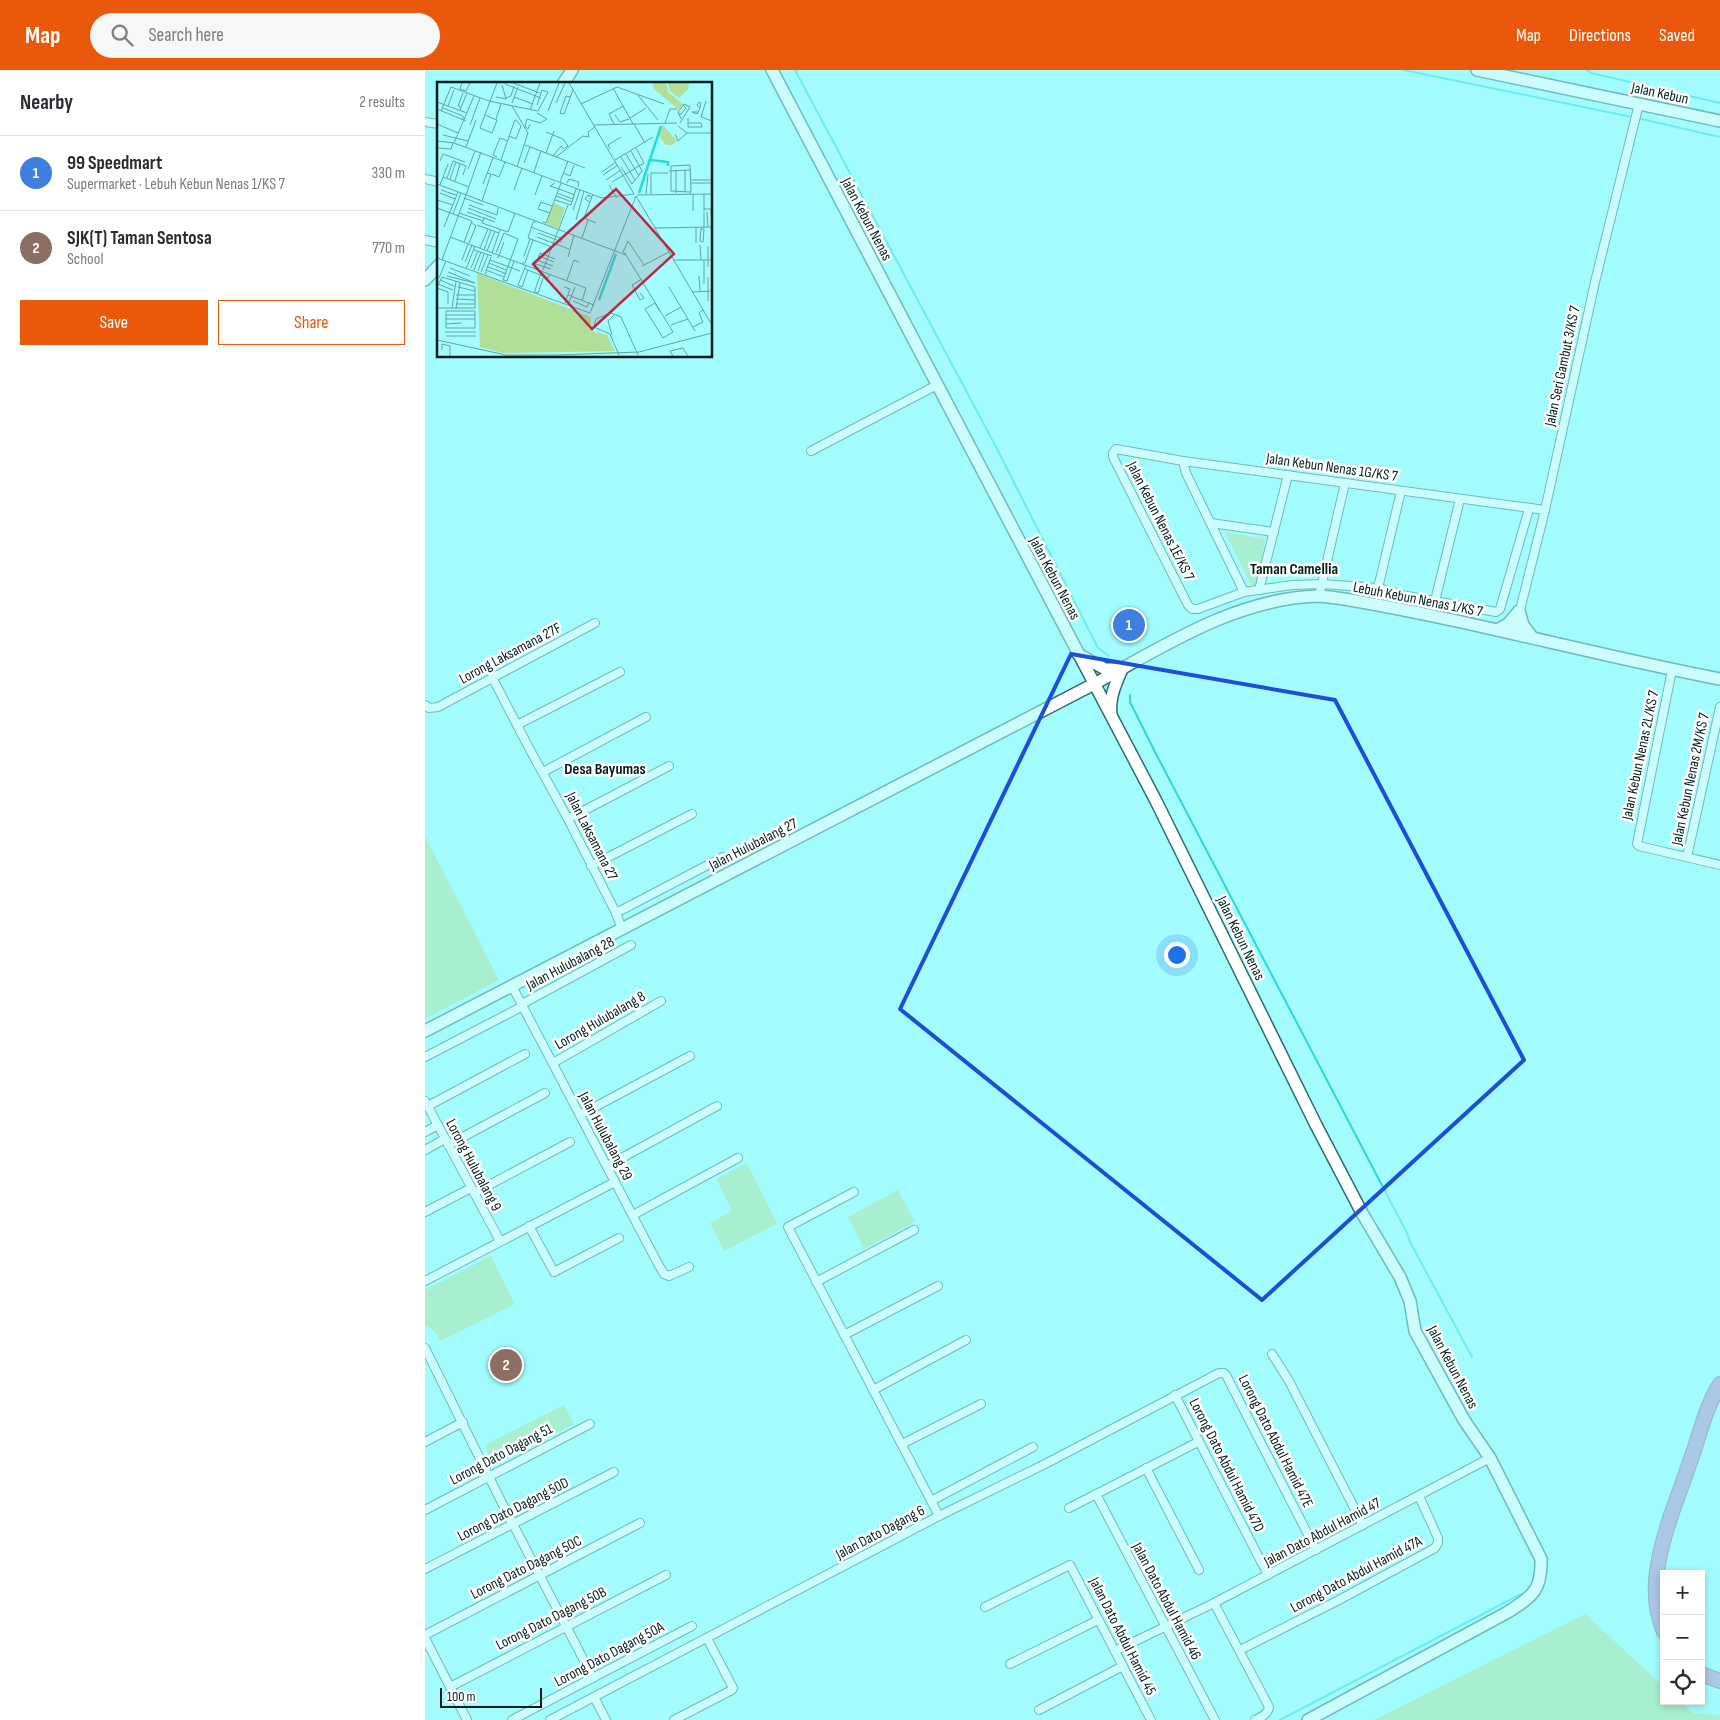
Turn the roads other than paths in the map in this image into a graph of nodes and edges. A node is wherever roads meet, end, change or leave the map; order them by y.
1 (572, 70) edge
2 (772, 70) edge
3 (1477, 70) edge
4 (564, 82) edge
5 (1637, 113) junction
6 (1720, 121) edge
7 (437, 267) edge
8 (425, 280) edge
9 (937, 385) junction
10 (1116, 449) joint
11 (811, 451) dead end
12 (1183, 460) junction
13 (1288, 475) junction
14 (1345, 483) junction
15 (1401, 491) junction
16 (1460, 499) junction
17 (1529, 509) junction
18 (1545, 510) junction
19 (1211, 522) junction
20 (1274, 532) junction
21 (1321, 584) junction
22 (1378, 588) junction
23 (1259, 590) junction
24 (1244, 592) junction
25 (1319, 596) junction
26 (1435, 601) junction
27 (1519, 611) junction
28 (595, 623) dead end
29 (1497, 630) junction
30 (1514, 634) junction
31 (1532, 637) junction
32 (1078, 654) junction
33 (1672, 670) junction
34 (1118, 671) junction
35 (620, 672) dead end
36 (493, 677) junction
37 (1720, 679) edge
38 (1094, 684) junction
39 (425, 705) edge
40 (1720, 707) edge
41 (646, 717) dead end
42 (1111, 717) junction
43 (517, 725) junction
44 (669, 766) dead end
45 (543, 772) junction
46 (693, 814) dead end
47 (568, 819) junction
48 (723, 857) dead end
49 (1687, 857) junction
50 (1720, 865) edge
51 (591, 866) junction
52 (616, 913) junction
53 (622, 929) junction
54 (631, 945) dead end
55 (512, 986) junction
56 (661, 1001) dead end
57 (522, 1005) junction
58 (425, 1031) edge
59 (525, 1054) dead end
60 (690, 1056) dead end
61 (425, 1057) edge
62 (553, 1063) junction
63 (545, 1094) dead end
64 (426, 1103) edge
65 (717, 1106) dead end
66 (580, 1116) junction
67 (438, 1125) junction
68 (425, 1132) edge
69 (447, 1142) junction
70 (570, 1142) dead end
71 (425, 1150) edge
72 (738, 1158) dead end
73 (607, 1166) junction
74 (615, 1182) junction
75 (473, 1190) junction
76 (854, 1192) dead end
77 (425, 1212) edge
78 (633, 1215) junction
79 (529, 1226) junction
80 (914, 1230) dead end
81 (619, 1238) dead end
82 (500, 1241) junction
83 (689, 1267) dead end
84 (425, 1280) edge
85 (816, 1282) junction
86 (938, 1286) dead end
87 (844, 1335) junction
88 (966, 1340) dead end
89 (425, 1348) edge
90 (1272, 1354) dead end
91 (1224, 1373) joint
92 (1720, 1384) edge
93 (873, 1390) junction
94 (1175, 1395) junction
95 (981, 1404) dead end
96 (463, 1422) junction
97 (590, 1424) dead end
98 (425, 1442) edge
99 (1198, 1442) junction
100 (901, 1444) junction
101 (1033, 1447) dead end
102 (1490, 1458) junction
103 (1146, 1468) junction
104 (614, 1472) dead end
105 (489, 1476) junction
106 (1096, 1494) junction
107 (1419, 1496) junction
108 (931, 1501) junction
109 (1069, 1508) dead end
110 (425, 1510) edge
111 (939, 1516) junction
112 (640, 1523) dead end
113 (513, 1524) junction
114 (1363, 1525) junction
115 (1316, 1550) junction
116 (425, 1569) edge
117 (1199, 1570) dead end
118 (540, 1575) junction
119 (666, 1575) dead end
120 (1268, 1575) junction
121 (1214, 1603) junction
122 (985, 1607) dead end
123 (1660, 1619) edge
124 (1099, 1620) junction
125 (566, 1626) junction
126 (692, 1626) dead end
127 (1165, 1626) junction
128 (425, 1637) edge
129 (707, 1638) junction
130 (1240, 1650) junction
131 (1115, 1651) junction
132 (1010, 1664) dead end
133 (1123, 1666) junction
134 (1705, 1675) edge
135 (593, 1678) junction
136 (1720, 1681) edge
137 (450, 1687) junction
138 (594, 1697) junction
139 (1039, 1710) dead end
140 (1150, 1718) edge
141 (467, 1720) edge
142 (513, 1720) edge
143 (550, 1720) edge
144 (606, 1720) edge
145 (675, 1720) edge
146 (1140, 1720) edge
147 (1215, 1720) edge
148 (1255, 1720) edge
149 (1308, 1720) edge

1 - 4 street
2 - 9 street, Jalan Kebun Nenas
3 - 5 street, Jalan Kebun
5 - 6 street, Jalan Kebun
5 - 18 street, Jalan Seri Gambut 3/KS 7
7 - 8 street
9 - 11 street
9 - 32 street, Jalan Kebun Nenas
10 - 12 street, Jalan Kebun Nenas 1G/KS 7
10 - 24 street, Jalan Kebun Nenas 1E/KS 7
12 - 13 street, Jalan Kebun Nenas 1G/KS 7
12 - 19 street
13 - 14 street, Jalan Kebun Nenas 1G/KS 7
13 - 20 street
14 - 15 street, Jalan Kebun Nenas 1G/KS 7
14 - 21 street
15 - 16 street, Jalan Kebun Nenas 1G/KS 7
15 - 22 street
16 - 17 street, Jalan Kebun Nenas 1G/KS 7
16 - 26 street
17 - 18 street, Jalan Kebun Nenas 1G/KS 7
17 - 26 street
18 - 27 street, Jalan Seri Gambut 3/KS 7
19 - 20 street
19 - 24 street
20 - 23 street
21 - 22 street
21 - 23 street
21 - 25 street
22 - 26 street
23 - 24 street
25 - 29 street, Lebuh Kebun Nenas 1/KS 7
25 - 34 street, Lebuh Kebun Nenas 1/KS 7
27 - 29 street
27 - 30 street, Jalan Seri Gambut 3/KS 7
27 - 31 street
28 - 36 street, Lorong Laksamana 27F
29 - 30 street, Lebuh Kebun Nenas 1/KS 7
30 - 31 street, Lebuh Kebun Nenas 1/KS 7
31 - 33 street, Lebuh Kebun Nenas 1/KS 7
32 - 34 street
32 - 38 street, Jalan Kebun Nenas
33 - 37 street, Lebuh Kebun Nenas 1/KS 7
33 - 49 street, Jalan Kebun Nenas 2L/KS 7
34 - 38 street, Lebuh Kebun Nenas 1/KS 7
34 - 42 street
35 - 43 street
36 - 39 street, Lorong Laksamana 27F
36 - 43 street, Jalan Laksamana 27
38 - 42 street, Jalan Kebun Nenas
38 - 53 street, Jalan Hulubalang 27
40 - 49 street, Jalan Kebun Nenas 2M/KS 7
41 - 45 street
42 - 102 street, Jalan Kebun Nenas
43 - 45 street, Jalan Laksamana 27
44 - 47 street
45 - 47 street, Jalan Laksamana 27
46 - 51 street
47 - 51 street, Jalan Laksamana 27
48 - 52 street
49 - 50 street
51 - 52 street, Jalan Laksamana 27
52 - 53 street, Jalan Laksamana 27
53 - 55 street, Jalan Hulubalang 27
54 - 57 street, Jalan Hulubalang 28
55 - 57 street, Jalan Hulubalang 29
55 - 58 street, Jalan Hulubalang 27
56 - 62 street, Lorong Hulubalang 8
57 - 61 street, Jalan Hulubalang 28
57 - 62 street, Jalan Hulubalang 29
59 - 64 street
60 - 66 street
62 - 66 street, Jalan Hulubalang 29
63 - 69 street
64 - 67 street, Lorong Hulubalang 9
65 - 73 street
66 - 73 street, Jalan Hulubalang 29
67 - 68 street
67 - 69 street, Lorong Hulubalang 9
69 - 71 street
69 - 75 street, Lorong Hulubalang 9
70 - 75 street
72 - 78 street
73 - 74 street, Jalan Hulubalang 29
74 - 78 street, Jalan Hulubalang 29
74 - 79 street
75 - 77 street
75 - 82 street, Lorong Hulubalang 9
76 - 85 street
78 - 83 street, Jalan Hulubalang 29
79 - 81 street
79 - 82 street
80 - 85 street
82 - 84 street
85 - 87 street
86 - 87 street
87 - 93 street
88 - 93 street
89 - 96 street
90 - 114 street
91 - 94 street, Jalan Dato Dagang 6
91 - 115 street, Lorong Dato Abdul Hamid 47E
92 - 123 highway
93 - 100 street
94 - 99 street, Lorong Dato Abdul Hamid 47D
94 - 111 street, Jalan Dato Dagang 6
95 - 100 street
96 - 98 street
96 - 105 street
97 - 105 street, Lorong Dato Dagang 51
99 - 103 street
99 - 120 street, Lorong Dato Abdul Hamid 47D
100 - 108 street
101 - 108 street
102 - 107 street, Jalan Dato Abdul Hamid 47
102 - 149 street, Jalan Kebun Nenas
103 - 106 street
103 - 117 street
104 - 113 street, Lorong Dato Dagang 50D
105 - 110 street, Lorong Dato Dagang 51
105 - 113 street
106 - 109 street
106 - 127 street, Jalan Dato Abdul Hamid 46
107 - 114 street, Jalan Dato Abdul Hamid 47
107 - 130 street, Lorong Dato Abdul Hamid 47A
108 - 111 street
111 - 129 street, Jalan Dato Dagang 6
112 - 118 street, Lorong Dato Dagang 50C
113 - 116 street, Lorong Dato Dagang 50D
113 - 118 street
114 - 115 street, Jalan Dato Abdul Hamid 47
115 - 120 street, Jalan Dato Abdul Hamid 47
118 - 125 street
118 - 128 street, Lorong Dato Dagang 50C
119 - 125 street, Lorong Dato Dagang 50B
120 - 121 street, Jalan Dato Abdul Hamid 47
121 - 127 street, Jalan Dato Abdul Hamid 47
121 - 130 street
122 - 124 street, Jalan Dato Abdul Hamid 45
124 - 131 street, Jalan Dato Abdul Hamid 45
124 - 132 street
125 - 135 street
125 - 137 street, Lorong Dato Dagang 50B
126 - 135 street, Lorong Dato Dagang 50A
127 - 131 street, Jalan Dato Abdul Hamid 47
127 - 147 street, Jalan Dato Abdul Hamid 46
128 - 137 street
129 - 138 street, Jalan Dato Dagang 6
129 - 145 street
130 - 148 street
131 - 133 street, Jalan Dato Abdul Hamid 45
133 - 139 street
133 - 140 street, Jalan Dato Abdul Hamid 45
134 - 136 highway
135 - 142 street, Lorong Dato Dagang 50A
137 - 141 street
138 - 143 street, Jalan Dato Dagang 6
138 - 144 street
140 - 146 street

